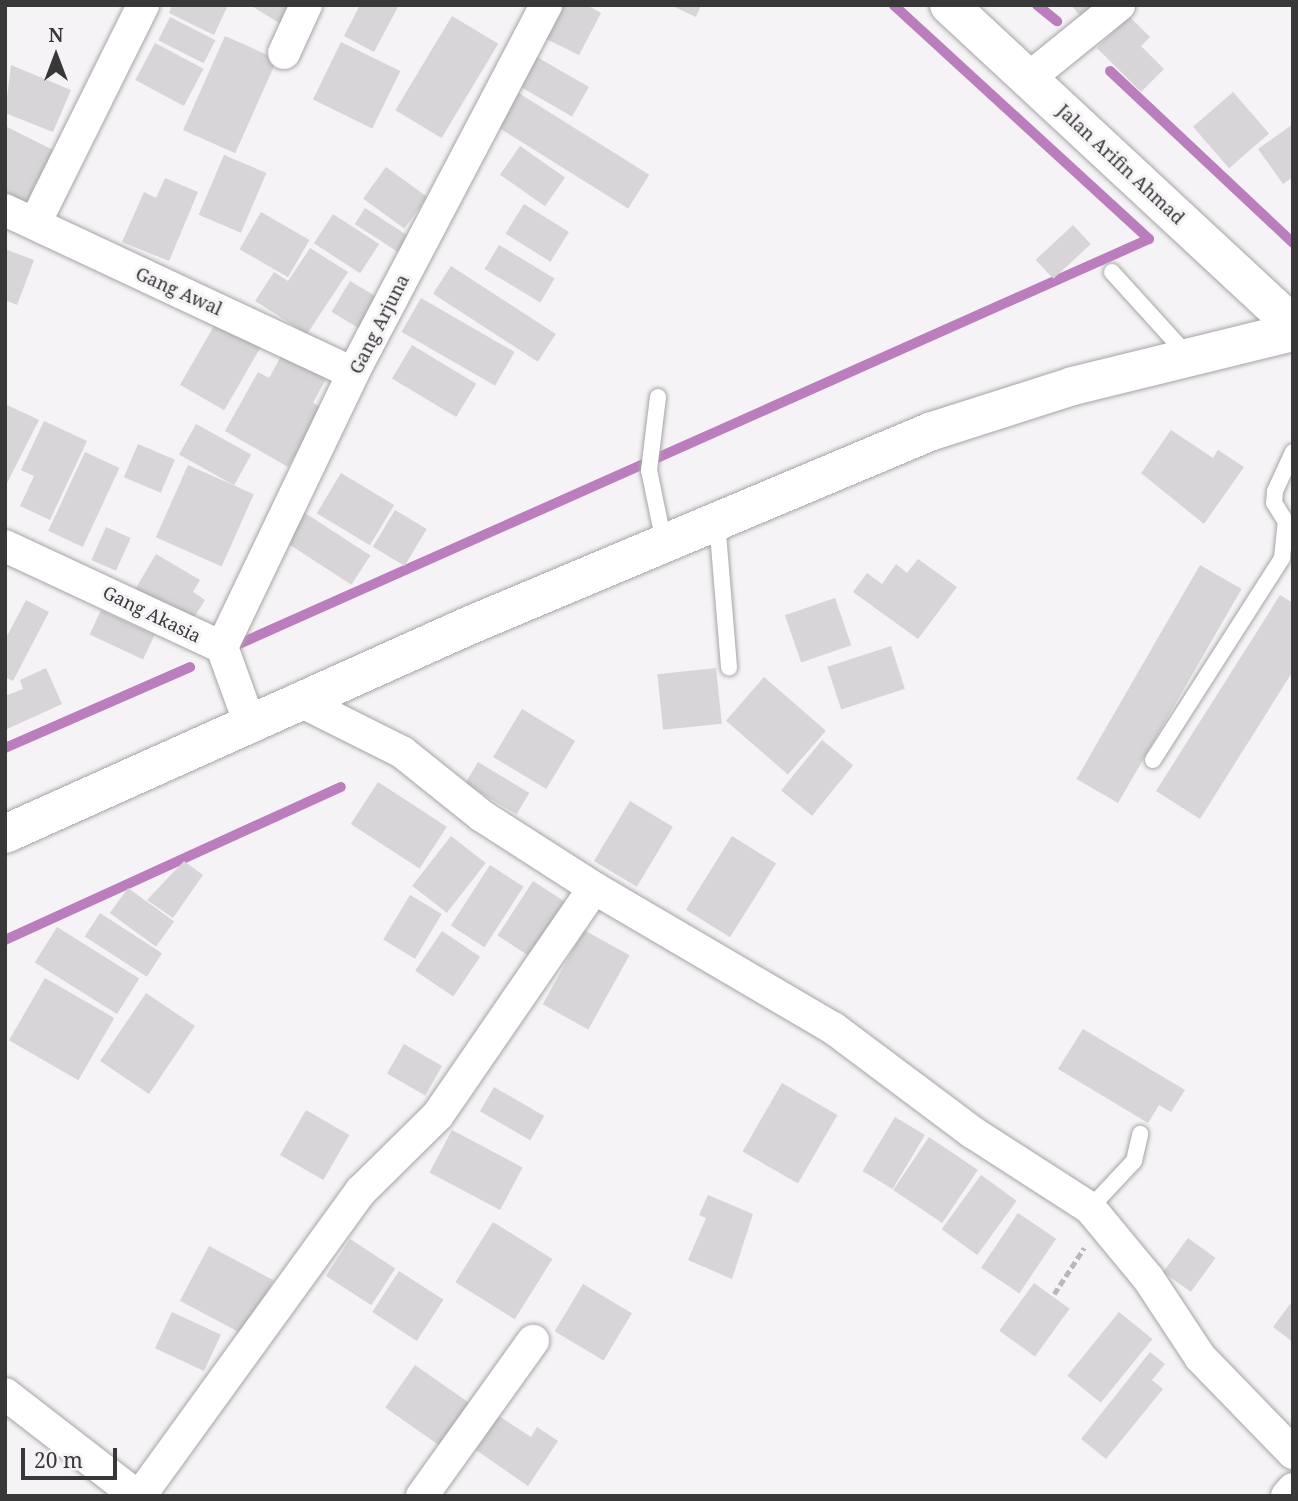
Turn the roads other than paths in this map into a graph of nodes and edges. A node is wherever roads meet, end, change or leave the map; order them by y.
1 (143, 5) edge
2 (306, 5) edge
3 (545, 5) edge
4 (949, 5) edge
5 (1119, 5) edge
6 (284, 53) dead end
7 (1029, 78) junction
8 (5, 210) edge
9 (34, 223) junction
10 (1112, 272) dead end
11 (1293, 325) edge
12 (1293, 332) edge
13 (1189, 356) junction
14 (353, 373) junction
15 (658, 397) dead end
16 (1293, 452) edge
17 (717, 521) junction
18 (664, 544) junction
19 (5, 546) edge
20 (222, 647) junction
21 (729, 668) dead end
22 (304, 703) junction
23 (251, 727) junction
24 (1153, 760) dead end
25 (5, 834) edge
26 (594, 888) junction
27 (1140, 1134) dead end
28 (1098, 1215) junction
29 (533, 1341) dead end
30 (5, 1394) edge
31 (1293, 1453) edge
32 (1293, 1489) edge
33 (138, 1496) edge
34 (422, 1496) edge
35 (1287, 1496) edge

1 - 9 street
2 - 6 street
3 - 14 street, Gang Arjuna
4 - 7 main road, Jalan Arifin Ahmad
5 - 7 street
7 - 11 main road, Jalan Arifin Ahmad
8 - 9 street, Gang Awal
9 - 14 street, Gang Awal
10 - 13 lane
12 - 13 main road
13 - 17 main road
14 - 20 street, Gang Arjuna
15 - 18 lane
16 - 24 lane
17 - 18 main road
17 - 21 lane
18 - 22 main road
19 - 20 street, Gang Akasia
20 - 23 street, Gang Akasia
22 - 23 main road
22 - 26 street
23 - 25 main road
26 - 28 street
26 - 33 street
27 - 28 lane
28 - 31 street
29 - 34 street
30 - 33 street
32 - 35 street

